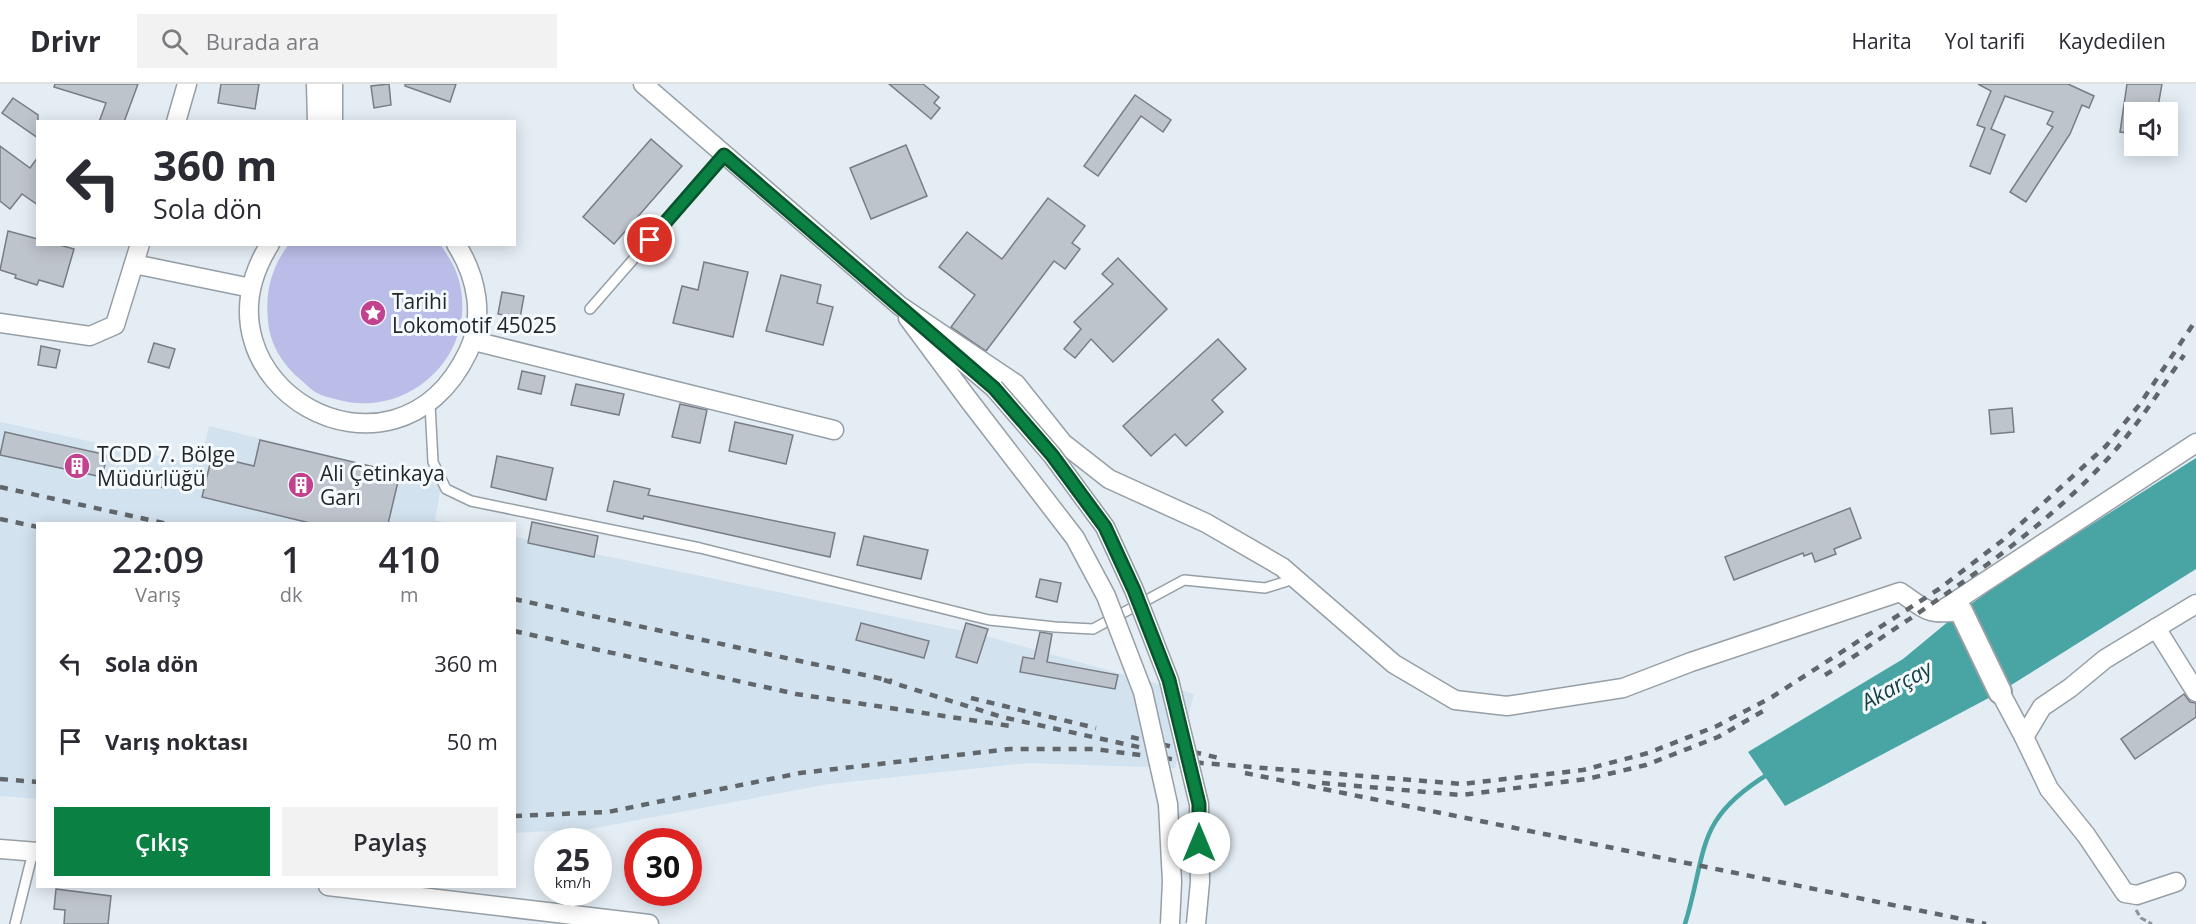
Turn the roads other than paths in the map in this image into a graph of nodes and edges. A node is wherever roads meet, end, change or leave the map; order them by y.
1 (187, 84) edge
2 (316, 84) edge
3 (333, 84) edge
4 (642, 84) edge
5 (177, 120) edge
6 (316, 120) edge
7 (333, 120) edge
8 (724, 155) junction
9 (139, 246) edge
10 (269, 246) edge
11 (457, 246) edge
12 (134, 264) junction
13 (251, 288) junction
14 (900, 306) junction
15 (590, 309) dead end
16 (0, 323) edge
17 (474, 341) junction
18 (430, 404) junction
19 (834, 430) dead end
20 (2196, 443) edge
21 (1296, 578) junction
22 (2196, 604) edge
23 (1961, 611) joint
24 (1935, 614) junction
25 (2156, 628) junction
26 (2000, 692) joint
27 (2196, 692) edge
28 (2024, 737) junction
29 (0, 849) edge
30 (35, 852) edge
31 (2176, 882) dead end
32 (345, 888) edge
33 (15, 924) edge
34 (649, 924) edge
35 (1170, 924) edge
36 (1196, 924) edge

1 - 5 street
2 - 6 street
3 - 7 street
4 - 8 street
8 - 14 street
8 - 15 lane
9 - 12 street
10 - 13 street
11 - 17 street
12 - 13 street
12 - 16 street
13 - 18 street
14 - 21 street
14 - 35 street, bridge
14 - 36 street, bridge
17 - 18 street
17 - 19 street
18 - 21 lane
20 - 24 street
21 - 24 street
22 - 25 street
23 - 24 street
23 - 26 street
25 - 27 street
25 - 28 street
26 - 28 street
28 - 31 street
29 - 30 street
30 - 33 lane
32 - 34 street

